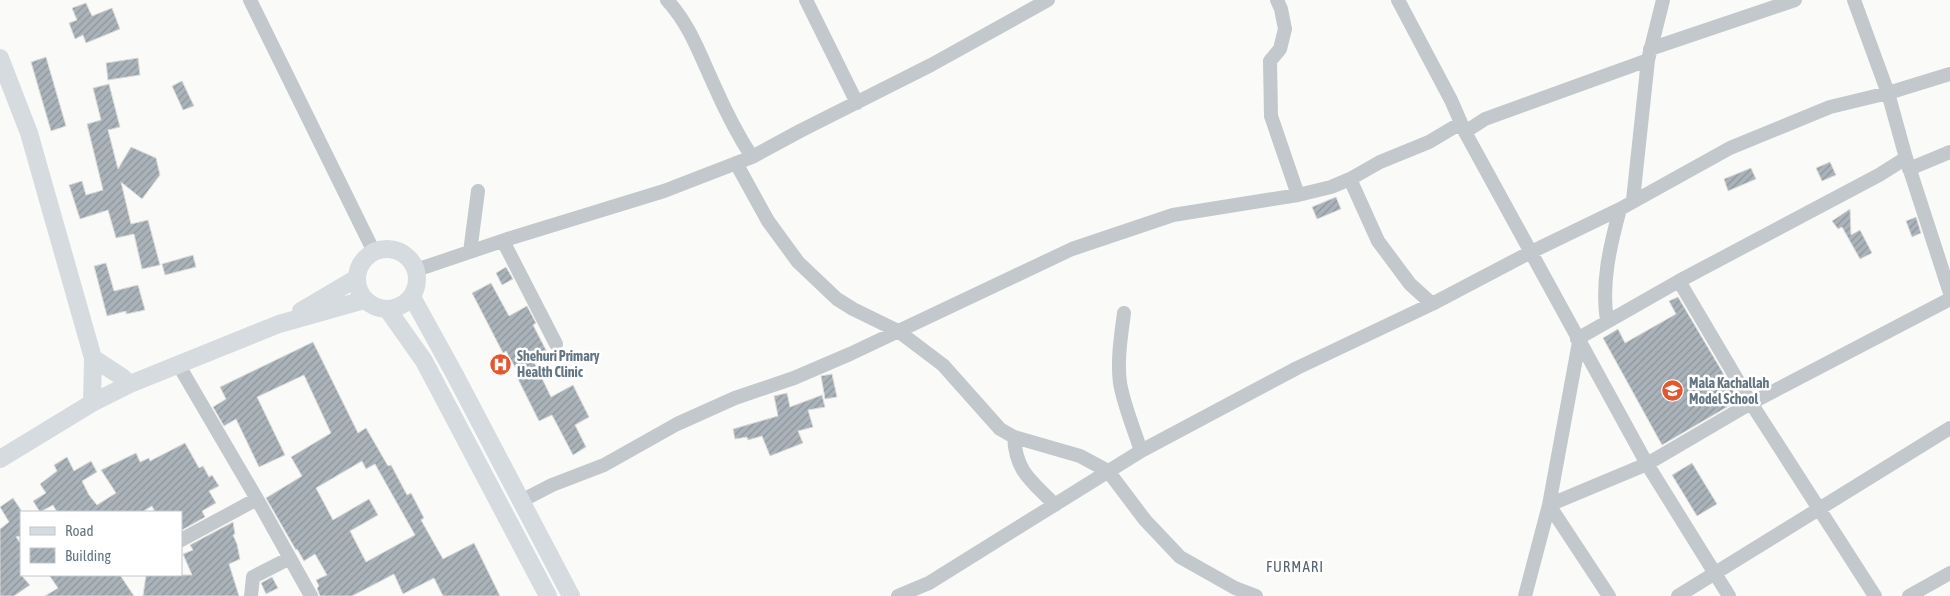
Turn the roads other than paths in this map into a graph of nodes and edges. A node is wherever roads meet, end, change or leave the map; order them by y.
1 (250, 0) edge
2 (667, 0) edge
3 (806, 0) edge
4 (1048, 0) edge
5 (1278, 0) edge
6 (1398, 0) edge
7 (1663, 0) edge
8 (1795, 0) edge
9 (1854, 0) edge
10 (1649, 54) junction
11 (0, 58) edge
12 (1950, 74) edge
13 (1888, 93) junction
14 (857, 102) junction
15 (1463, 128) junction
16 (1950, 152) edge
17 (752, 157) junction
18 (736, 163) junction
19 (1907, 164) junction
20 (1350, 180) junction
21 (478, 191) dead end
22 (1298, 195) junction
23 (1633, 200) junction
24 (1620, 209) junction
25 (503, 241) junction
26 (374, 252) junction
27 (470, 252) junction
28 (1531, 252) junction
29 (416, 270) junction
30 (357, 278) junction
31 (1679, 282) junction
32 (1950, 294) edge
33 (412, 296) junction
34 (1950, 299) edge
35 (364, 300) junction
36 (1432, 304) junction
37 (388, 310) junction
38 (1124, 313) dead end
39 (1607, 321) junction
40 (279, 324) junction
41 (898, 331) junction
42 (1578, 340) junction
43 (556, 344) dead end
44 (93, 358) junction
45 (178, 364) junction
46 (130, 384) junction
47 (92, 403) junction
48 (1751, 403) junction
49 (1950, 428) edge
50 (1014, 437) junction
51 (1141, 451) junction
52 (0, 459) edge
53 (1646, 464) junction
54 (1108, 471) junction
55 (257, 499) junction
56 (521, 502) junction
57 (1548, 504) junction
58 (1054, 506) junction
59 (1818, 509) junction
60 (182, 539) edge
61 (290, 558) junction
62 (1950, 572) edge
63 (1714, 573) junction
64 (251, 596) edge
65 (311, 596) edge
66 (548, 596) edge
67 (571, 596) edge
68 (898, 596) edge
69 (1256, 596) edge
70 (1525, 596) edge
71 (1609, 596) edge
72 (1678, 596) edge
73 (1729, 596) edge
74 (1875, 596) edge
75 (1909, 596) edge

1 - 26 street
2 - 17 street
3 - 14 street
4 - 14 street
5 - 22 street
6 - 15 street
7 - 10 street
8 - 10 street
9 - 13 street
10 - 15 street
10 - 23 street
11 - 44 main road
12 - 13 street
13 - 19 street
13 - 23 street
14 - 17 street
15 - 20 street
15 - 28 street
16 - 19 street
17 - 18 street
18 - 25 street
18 - 41 street
19 - 31 street
19 - 32 street
20 - 22 street
20 - 36 street
21 - 27 street
22 - 41 street
23 - 24 street
24 - 28 street
24 - 39 street
25 - 27 street
25 - 43 street
26 - 29 main road
26 - 30 main road
27 - 29 street
28 - 36 street
28 - 42 street
29 - 33 main road
30 - 35 main road
30 - 40 main road
31 - 39 street
31 - 48 street
33 - 37 main road
33 - 56 main road
34 - 48 street
35 - 37 main road
35 - 40 main road
36 - 51 street
37 - 66 main road
38 - 51 street
39 - 42 street
40 - 45 main road
41 - 50 street
41 - 56 street
42 - 53 street
42 - 57 street
44 - 46 main road
44 - 47 main road
45 - 46 main road
45 - 55 street
46 - 47 main road
47 - 52 main road
48 - 53 street
48 - 59 street
49 - 59 street
50 - 54 street
50 - 58 street
51 - 54 street
53 - 57 street
53 - 63 street
54 - 58 street
54 - 69 street
55 - 60 street
55 - 61 street
56 - 67 main road
57 - 70 street
57 - 71 street
58 - 68 street
59 - 63 street
59 - 74 street
61 - 64 street
61 - 65 street
62 - 75 street
63 - 72 street
63 - 73 street

